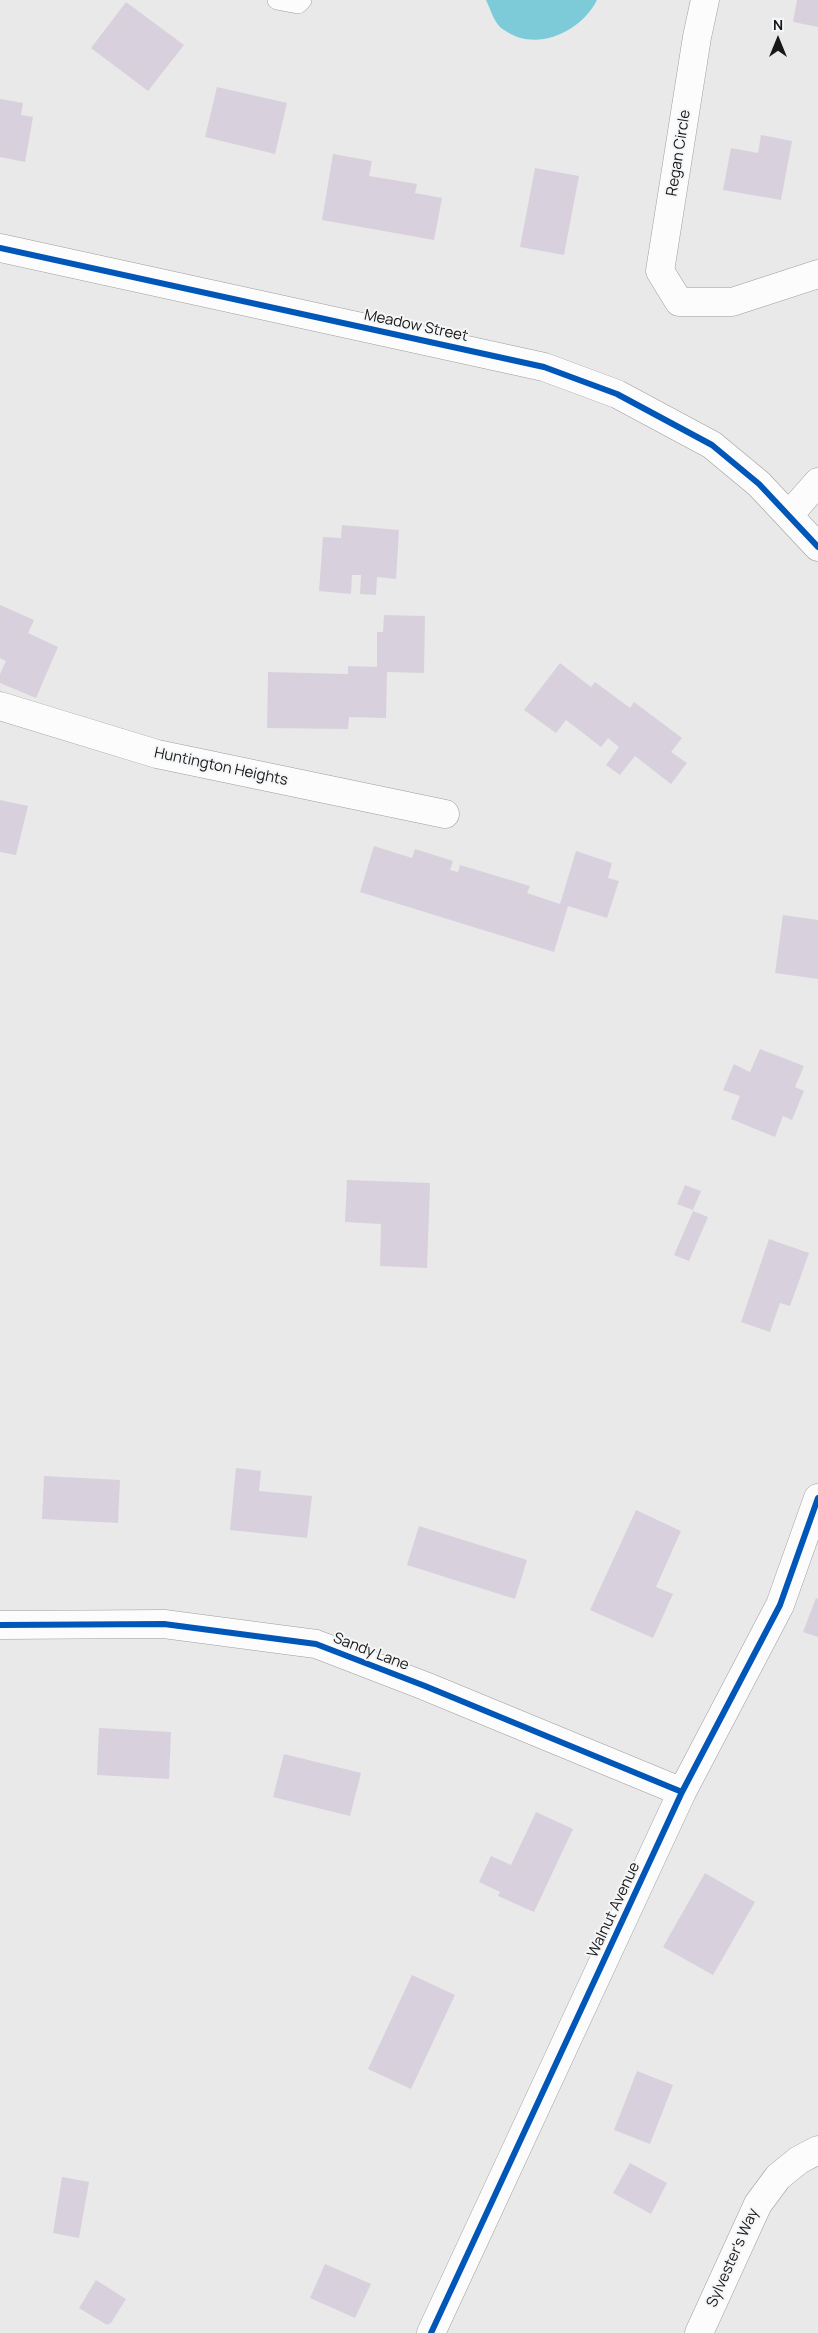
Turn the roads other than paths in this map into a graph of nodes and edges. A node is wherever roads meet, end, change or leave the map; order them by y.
1 (277, 0) edge
2 (302, 0) edge
3 (705, 0) edge
4 (0, 248) edge
5 (818, 274) edge
6 (818, 482) edge
7 (789, 515) junction
8 (818, 547) edge
9 (0, 706) edge
10 (445, 814) dead end
11 (818, 1498) edge
12 (0, 1625) edge
13 (682, 1792) junction
14 (818, 2150) edge
15 (431, 2333) edge
16 (699, 2333) edge

1 - 2 lane
3 - 5 street, Regan Circle
4 - 7 street, Meadow Street
6 - 7 street
7 - 8 street, Meadow Street
9 - 10 street, Huntington Heights
11 - 13 street, Walnut Avenue
12 - 13 street, Sandy Lane
13 - 15 street, Walnut Avenue
14 - 16 street, Sylvester's Way

